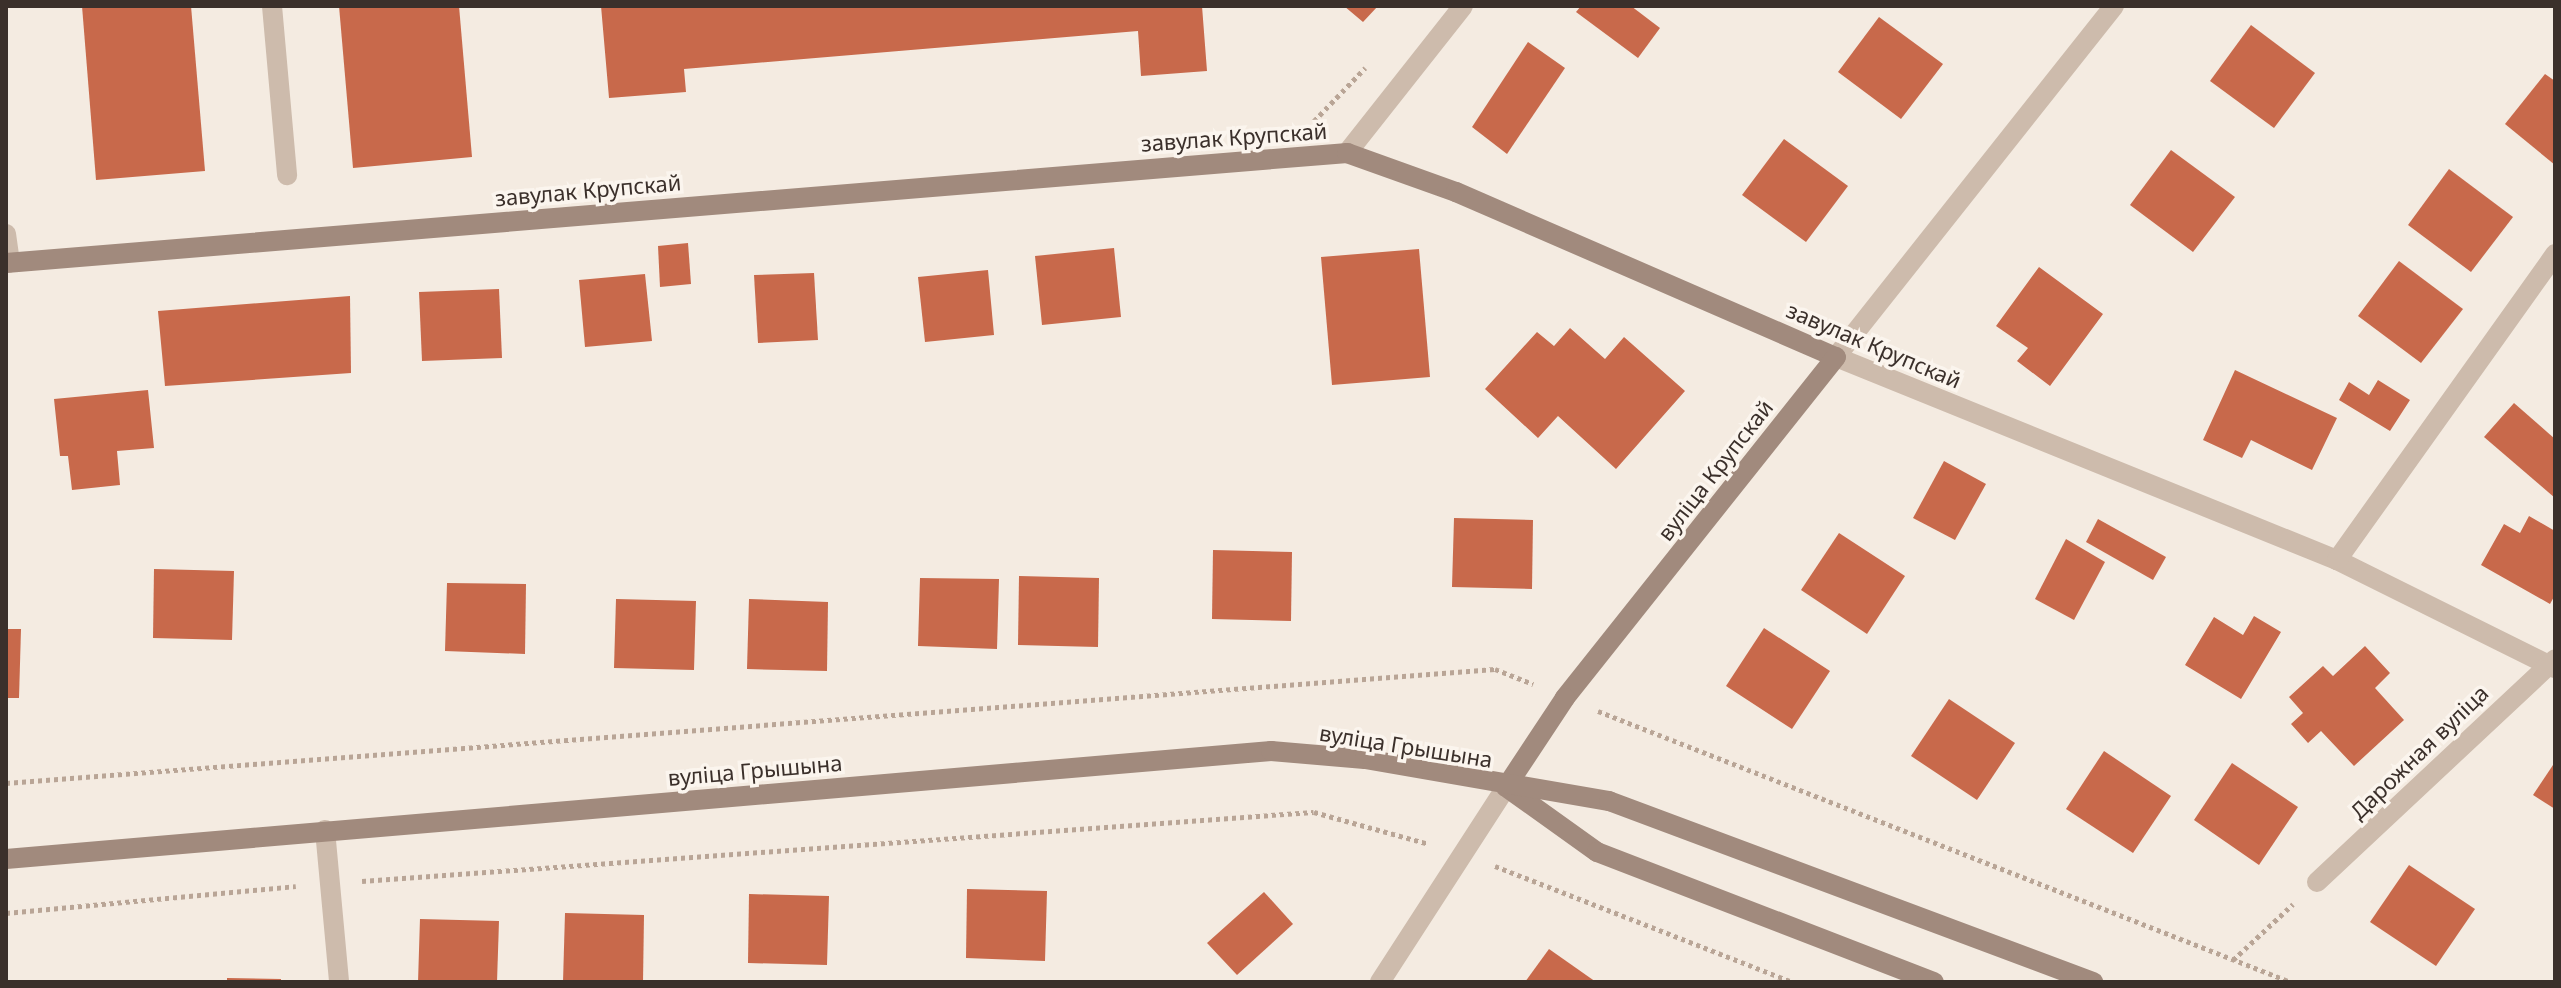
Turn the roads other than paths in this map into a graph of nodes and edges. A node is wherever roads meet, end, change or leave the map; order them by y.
1 (272, 6) edge
2 (1463, 6) edge
3 (2114, 6) edge
4 (1347, 153) junction
5 (287, 175) dead end
6 (6, 234) edge
7 (2555, 254) edge
8 (8, 263) edge
9 (1836, 357) junction
10 (2337, 560) junction
11 (2552, 664) edge
12 (1506, 787) junction
13 (325, 830) junction
14 (6, 859) edge
15 (2317, 882) road end
16 (339, 982) edge
17 (1380, 982) edge
18 (1934, 982) edge
19 (2093, 982) edge

1 - 5 street
2 - 4 street
3 - 9 street, вуліца Крупскай
4 - 8 main road, завулак Крупскай
4 - 9 main road, завулак Крупскай
6 - 8 street
7 - 10 street
9 - 10 street, завулак Крупскай
9 - 12 main road, вуліца Крупскай
10 - 11 street, завулак Крупскай
11 - 15 street, Дарожная вуліца
12 - 13 main road, вуліца Грышына
12 - 17 street, вуліца Крупскай
12 - 18 main road, вуліца Грышына
12 - 19 main road, вуліца Грышына
13 - 14 main road, вуліца Грышына
13 - 16 street

